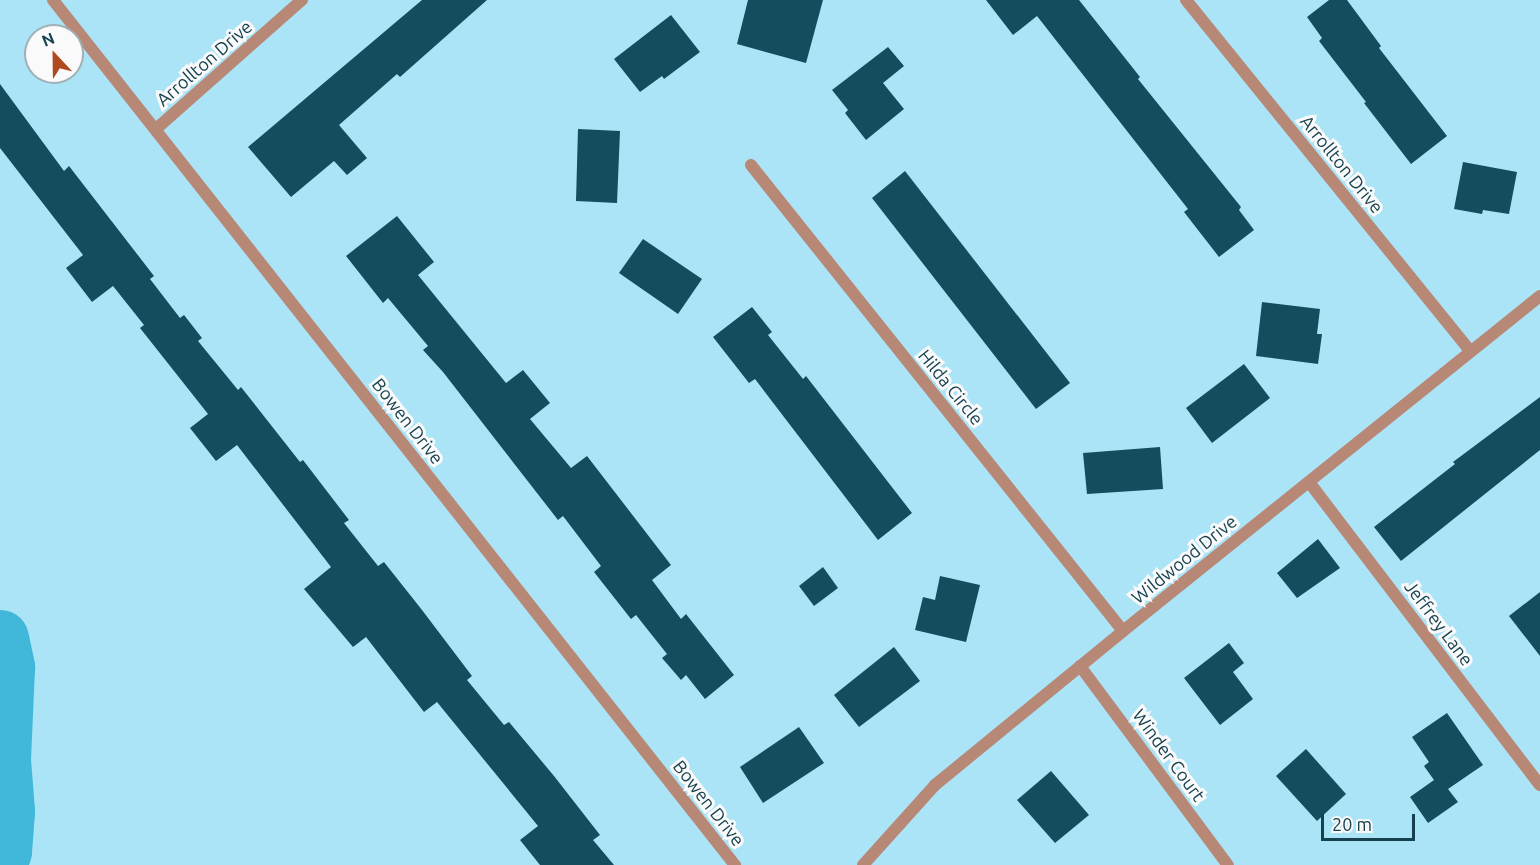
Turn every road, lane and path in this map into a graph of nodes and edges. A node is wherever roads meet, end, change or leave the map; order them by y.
1 (53, 0) edge
2 (302, 0) edge
3 (1186, 0) edge
4 (156, 129) junction
5 (751, 165) dead end
6 (1540, 296) edge
7 (1470, 351) junction
8 (1309, 482) junction
9 (1123, 631) junction
10 (1080, 666) junction
11 (1540, 785) edge
12 (735, 865) edge
13 (863, 865) edge
14 (1228, 865) edge

1 - 4 street, Bowen Drive
2 - 4 street, Arrollton Drive
3 - 7 street, Arrollton Drive
4 - 12 street, Bowen Drive
5 - 9 street, Hilda Circle
6 - 7 street, Wildwood Drive
7 - 8 street, Wildwood Drive
8 - 9 street, Wildwood Drive
8 - 11 street, Jeffrey Lane
9 - 10 street, Wildwood Drive
10 - 13 street, Wildwood Drive
10 - 14 street, Winder Court

